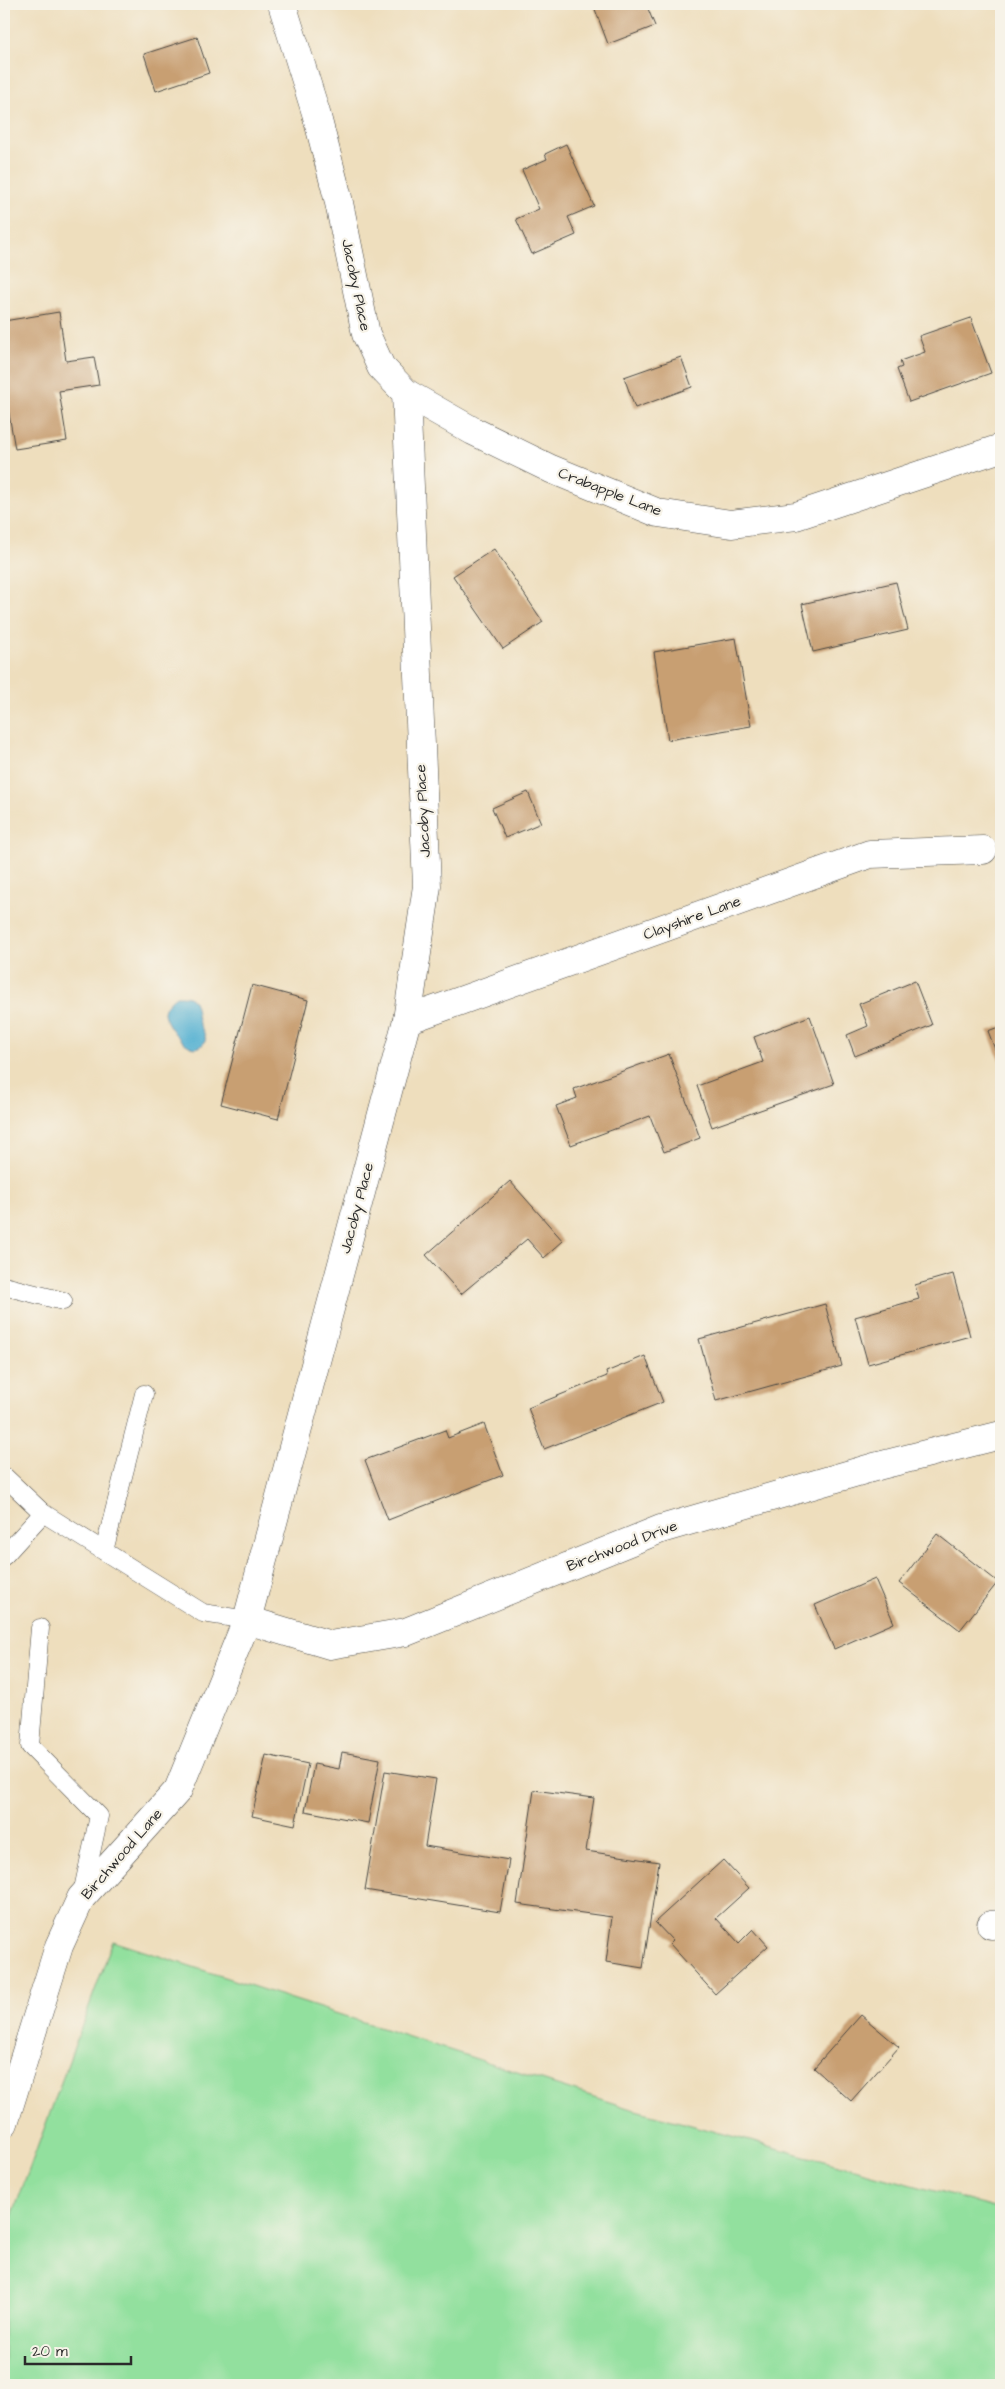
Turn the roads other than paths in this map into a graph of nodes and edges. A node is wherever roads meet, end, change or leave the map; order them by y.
1 (282, 4) edge
2 (406, 393) junction
3 (1001, 448) edge
4 (983, 850) dead end
5 (407, 1020) junction
6 (4, 1286) edge
7 (64, 1301) dead end
8 (144, 1394) dead end
9 (1001, 1436) edge
10 (4, 1476) edge
11 (42, 1513) junction
12 (104, 1551) junction
13 (4, 1556) edge
14 (247, 1620) junction
15 (40, 1628) dead end
16 (81, 1898) junction
17 (4, 2123) edge

1 - 2 street, Jacoby Place
2 - 3 street, Crabapple Lane
2 - 5 street, Jacoby Place
4 - 5 street, Clayshire Lane
5 - 14 street, Jacoby Place
6 - 7 lane
8 - 12 lane
9 - 14 street, Birchwood Drive
10 - 11 lane
11 - 12 lane
11 - 13 lane
12 - 14 lane
14 - 16 street, Birchwood Lane
15 - 16 lane
16 - 17 street, Birchwood Lane

